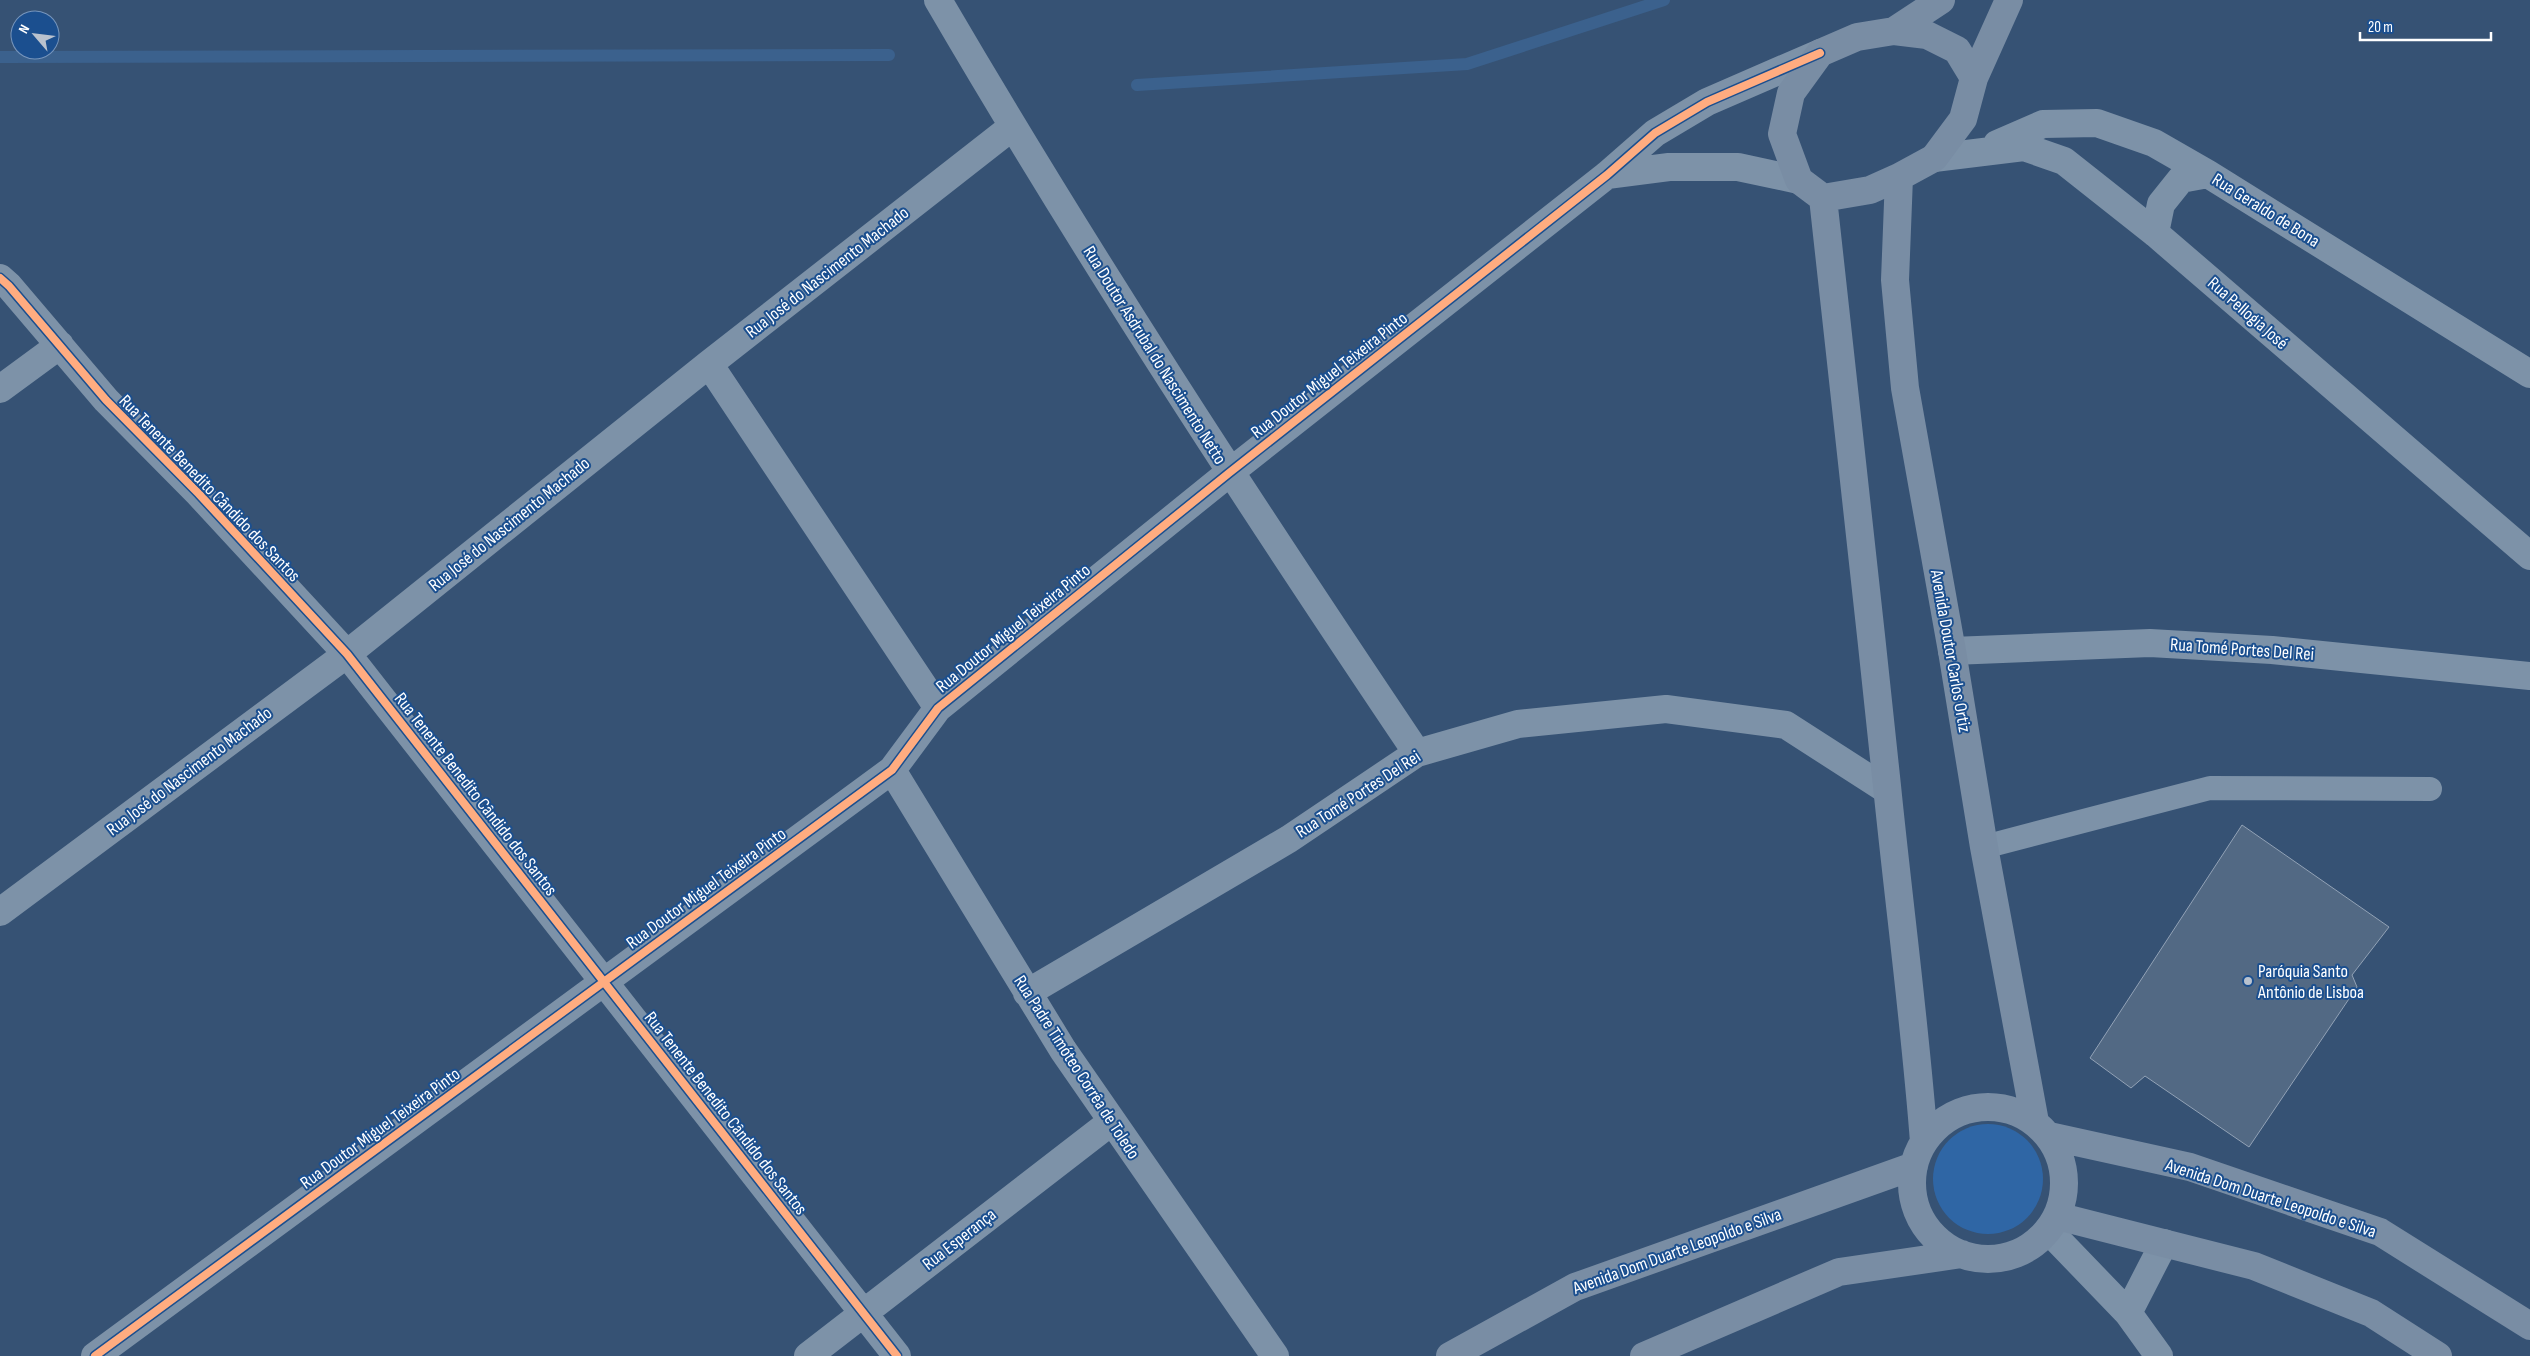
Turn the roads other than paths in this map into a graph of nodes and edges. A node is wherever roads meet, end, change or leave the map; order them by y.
1 (938, 0) edge
2 (1941, 0) edge
3 (2009, 0) edge
4 (1894, 31) junction
5 (1820, 53) junction
6 (1974, 78) junction
7 (1012, 127) junction
8 (1982, 151) junction
9 (1934, 158) junction
10 (2208, 174) junction
11 (1607, 175) junction
12 (1899, 177) junction
13 (1799, 180) junction
14 (1823, 198) junction
15 (2155, 233) junction
16 (0, 278) edge
17 (60, 345) junction
18 (709, 364) junction
19 (2530, 374) edge
20 (0, 389) edge
21 (1229, 473) junction
22 (2530, 556) edge
23 (1952, 651) junction
24 (347, 654) junction
25 (2530, 676) edge
26 (938, 708) junction
27 (1417, 753) junction
28 (892, 770) junction
29 (2430, 789) dead end
30 (1887, 790) junction
31 (1984, 847) junction
32 (0, 912) edge
33 (604, 981) junction
34 (1027, 993) junction
35 (1111, 1122) junction
36 (2042, 1129) junction
37 (1919, 1154) junction
38 (2052, 1223) junction
39 (2164, 1243) junction
40 (1962, 1254) junction
41 (864, 1312) junction
42 (2128, 1312) junction
43 (2530, 1326) edge
44 (95, 1356) edge
45 (808, 1356) edge
46 (897, 1356) edge
47 (1275, 1356) edge
48 (1450, 1356) edge
49 (1644, 1356) edge
50 (2159, 1356) edge
51 (2438, 1356) edge

1 - 7 street, Rua Doutor Asdrubal do Nascimento Netto
2 - 4 main road
3 - 6 main road
4 - 5 main road
4 - 6 main road
5 - 11 street, Rua Doutor Miguel Teixeira Pinto
5 - 13 main road
6 - 9 main road
7 - 18 street, Rua José do Nascimento Machado
7 - 21 street, Rua Doutor Asdrubal do Nascimento Netto
8 - 9 street, Rua Pellogia José
8 - 10 street, Rua Geraldo de Bona
8 - 15 street, Rua Pellogia José
9 - 12 main road
10 - 15 street
10 - 19 street, Rua Geraldo de Bona
11 - 13 street, Rua Doutor Miguel Teixeira Pinto
11 - 21 street, Rua Doutor Miguel Teixeira Pinto
12 - 14 main road
12 - 23 main road, Avenida Doutor Carlos Ortiz
13 - 14 main road
14 - 30 main road
15 - 22 street, Rua Pellogia José
16 - 17 street, Rua Tenente Benedito Cândido dos Santos
17 - 20 street
17 - 24 street, Rua Tenente Benedito Cândido dos Santos
18 - 24 street, Rua José do Nascimento Machado
18 - 26 street
21 - 26 street, Rua Doutor Miguel Teixeira Pinto
21 - 27 street, Rua Doutor Asdrubal do Nascimento Netto
23 - 25 street, Rua Tomé Portes Del Rei
23 - 31 main road, Avenida Doutor Carlos Ortiz
24 - 32 street, Rua José do Nascimento Machado
24 - 33 street, Rua Tenente Benedito Cândido dos Santos
26 - 28 street, Rua Doutor Miguel Teixeira Pinto
27 - 30 street, Rua Tomé Portes Del Rei
27 - 34 street, Rua Tomé Portes Del Rei
28 - 33 street, Rua Doutor Miguel Teixeira Pinto
28 - 34 street, Rua Padre Timóteo Corrêa de Toledo
29 - 31 lane
30 - 37 main road
31 - 36 main road, Avenida Doutor Carlos Ortiz
33 - 41 street, Rua Tenente Benedito Cândido dos Santos
33 - 44 street, Rua Doutor Miguel Teixeira Pinto
34 - 35 street, Rua Padre Timóteo Corrêa de Toledo
35 - 41 street, Rua Esperança
35 - 47 street, Rua Padre Timóteo Corrêa de Toledo
36 - 37 main road
36 - 38 main road
36 - 43 main road, Avenida Dom Duarte Leopoldo e Silva
37 - 40 main road
37 - 48 main road, Avenida Dom Duarte Leopoldo e Silva
38 - 39 main road
38 - 40 main road
38 - 42 street
39 - 42 street
39 - 51 main road
40 - 49 main road
41 - 45 street, Rua Esperança
41 - 46 street, Rua Tenente Benedito Cândido dos Santos
42 - 50 street

